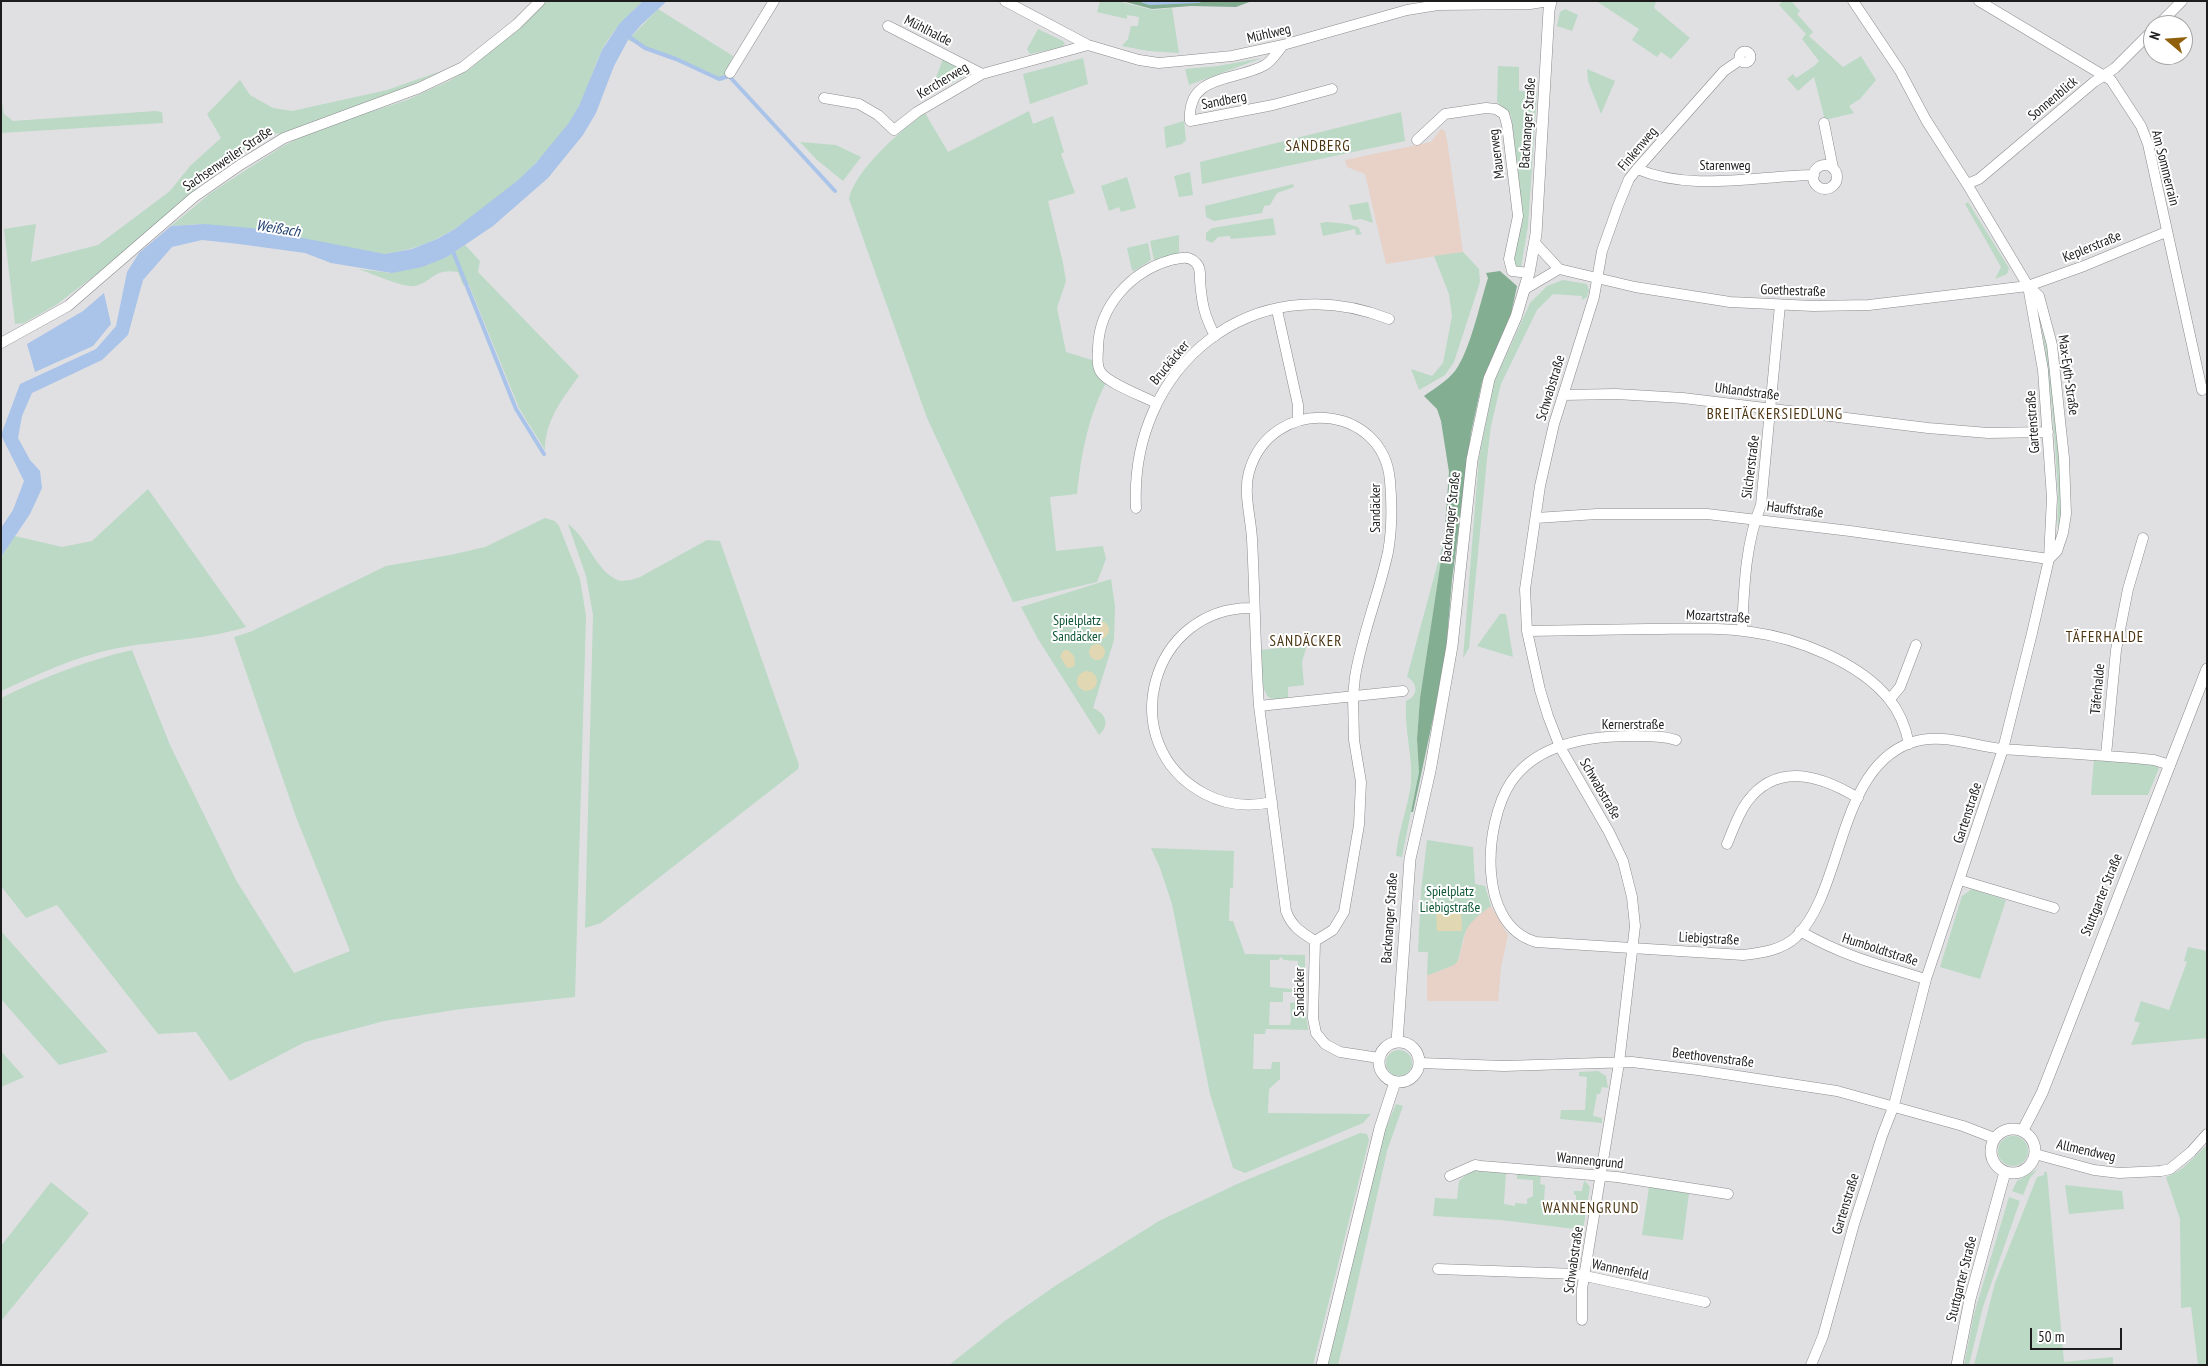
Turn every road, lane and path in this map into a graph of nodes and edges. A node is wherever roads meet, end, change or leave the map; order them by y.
1 (540, 1) edge
2 (774, 1) edge
3 (1005, 1) edge
4 (1550, 1) edge
5 (1853, 1) edge
6 (1979, 1) edge
7 (2182, 1) edge
8 (2168, 15) edge
9 (888, 26) dead end
10 (2143, 40) edge
11 (1088, 45) junction
12 (1283, 45) junction
13 (1740, 60) dead end
14 (730, 73) dead end
15 (982, 74) junction
16 (2104, 76) junction
17 (1332, 89) dead end
18 (824, 98) dead end
19 (1824, 123) dead end
20 (1417, 140) dead end
21 (1833, 168) junction
22 (1637, 169) junction
23 (1814, 175) junction
24 (1967, 184) junction
25 (2166, 232) junction
26 (1535, 243) junction
27 (1559, 269) junction
28 (1529, 273) junction
29 (1598, 279) junction
30 (2028, 286) junction
31 (1525, 289) junction
32 (1780, 305) junction
33 (1277, 310) junction
34 (1389, 319) dead end
35 (1215, 336) junction
36 (1, 343) edge
37 (2202, 390) dead end
38 (1563, 395) junction
39 (1156, 403) junction
40 (1771, 408) junction
41 (1298, 420) junction
42 (2048, 432) junction
43 (1136, 508) dead end
44 (1536, 518) junction
45 (1755, 519) junction
46 (2143, 538) dead end
47 (2049, 559) junction
48 (1254, 608) junction
49 (1527, 631) junction
50 (1742, 631) junction
51 (1916, 645) dead end
52 (2207, 669) edge
53 (1403, 691) dead end
54 (1352, 696) junction
55 (1890, 699) junction
56 (1260, 706) junction
57 (1676, 740) dead end
58 (1909, 744) junction
59 (1560, 747) junction
60 (2003, 749) junction
61 (2106, 755) junction
62 (2170, 765) junction
63 (1858, 798) junction
64 (1272, 802) junction
65 (1727, 844) dead end
66 (1960, 880) junction
67 (2054, 908) dead end
68 (1800, 931) junction
69 (1314, 941) junction
70 (1632, 949) junction
71 (1926, 979) junction
72 (1398, 1042) junction
73 (1379, 1058) junction
74 (1420, 1063) junction
75 (1620, 1063) junction
76 (1395, 1082) junction
77 (1894, 1105) junction
78 (2023, 1130) junction
79 (2207, 1134) edge
80 (1994, 1138) junction
81 (2035, 1154) junction
82 (2005, 1172) junction
83 (1450, 1176) dead end
84 (1602, 1176) junction
85 (1728, 1194) dead end
86 (1438, 1268) dead end
87 (1585, 1276) junction
88 (1705, 1302) dead end
89 (1582, 1320) dead end
90 (1322, 1365) edge
91 (1811, 1365) edge
92 (1957, 1365) edge

1 - 36 street, Sachsenweiler Straße
2 - 14 street
3 - 11 street, Mühlweg
4 - 12 street, Mühlweg
4 - 26 street, Backnanger Straße
5 - 24 street, Gartenstraße
6 - 16 street, Am Sommerrain
7 - 8 street
9 - 15 street, Mühlhalde
10 - 16 street, Sonnenblick
11 - 12 street, Mühlweg
11 - 15 street, Kercherweg
12 - 17 street, Sandberg
13 - 22 street, Finkenweg
15 - 18 street, Kercherweg
16 - 24 street, Sonnenblick
16 - 25 street, Am Sommerrain
19 - 21 street
20 - 28 street, Mauerweg
21 - 23 street, Starenweg
21 - 23 street
22 - 23 street, Starenweg
22 - 29 street, Finkenweg
24 - 30 street, Gartenstraße
25 - 30 street, Keplerstraße
25 - 37 street, Am Sommerrain
26 - 27 street
26 - 28 street, Backnanger Straße
27 - 29 street, Goethestraße
27 - 31 street
28 - 31 street, Backnanger Straße
29 - 32 street, Goethestraße
29 - 38 street, Schwabstraße
30 - 32 street, Goethestraße
30 - 42 street, Gartenstraße
30 - 47 street, Max-Eyth-Straße
31 - 72 street, Backnanger Straße
32 - 40 street, Silcherstraße
33 - 34 street, Bruckäcker
33 - 35 street, Bruckäcker
33 - 41 street
35 - 39 street, Bruckäcker
35 - 39 street
38 - 40 street, Uhlandstraße
38 - 44 street, Schwabstraße
39 - 43 street, Bruckäcker
40 - 42 street, Uhlandstraße
40 - 45 street, Silcherstraße
41 - 48 street, Sandäcker
41 - 54 street, Sandäcker
42 - 47 street, Gartenstraße
44 - 45 street, Hauffstraße
44 - 49 street, Schwabstraße
45 - 47 street, Hauffstraße
45 - 50 street, Silcherstraße
46 - 61 street, Täferhalde
47 - 60 street, Gartenstraße
48 - 56 street, Sandäcker
48 - 64 street
49 - 50 street, Mozartstraße
49 - 59 street, Schwabstraße
50 - 55 street, Mozartstraße
51 - 55 street
52 - 62 street, Stuttgarter Straße
53 - 54 street
54 - 56 street
54 - 69 street, Sandäcker
55 - 58 street, Mozartstraße
56 - 64 street, Sandäcker
57 - 59 street, Kernerstraße
58 - 60 street, Liebigstraße
58 - 63 street, Liebigstraße
59 - 70 street, Schwabstraße
59 - 70 street, Liebigstraße
60 - 61 street
60 - 66 street, Gartenstraße
61 - 62 street
62 - 78 street, Stuttgarter Straße
63 - 65 street
63 - 68 street, Liebigstraße
64 - 69 street, Sandäcker
66 - 67 street
66 - 71 street, Gartenstraße
68 - 70 street, Liebigstraße
68 - 71 street, Humboldtstraße
69 - 73 street, Sandäcker
70 - 75 street, Schwabstraße
71 - 77 street, Gartenstraße
72 - 73 street
72 - 74 street
73 - 76 street
74 - 75 street, Beethovenstraße
74 - 76 street
75 - 77 street, Beethovenstraße
75 - 84 street, Schwabstraße
76 - 90 street
77 - 80 street, Beethovenstraße
77 - 91 street, Gartenstraße
78 - 80 street
78 - 81 street
79 - 81 street, Allmendweg
80 - 82 street
81 - 82 street
82 - 92 street, Stuttgarter Straße
83 - 84 street, Wannengrund
84 - 85 street, Wannengrund
84 - 87 street, Schwabstraße
86 - 87 street, Wannenfeld
87 - 88 street, Wannenfeld
87 - 89 street, Schwabstraße

